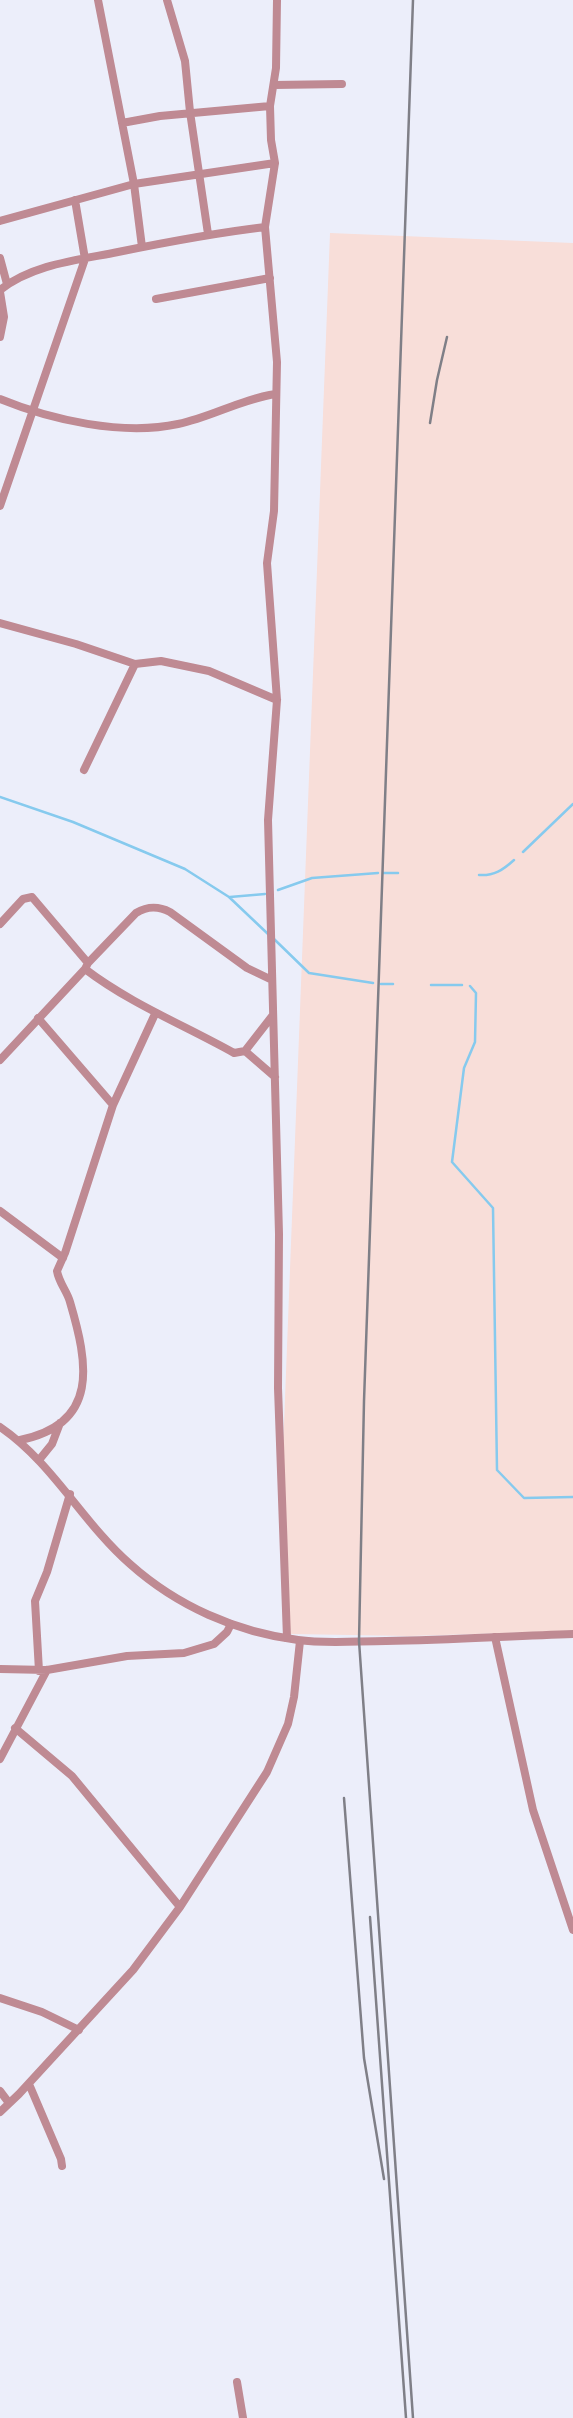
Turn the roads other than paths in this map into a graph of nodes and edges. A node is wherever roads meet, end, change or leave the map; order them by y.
1 (98, 0) edge
2 (167, 0) edge
3 (277, 0) edge
4 (342, 84) dead end
5 (274, 85) junction
6 (270, 106) junction
7 (190, 112) junction
8 (122, 123) junction
9 (275, 164) junction
10 (199, 174) junction
11 (134, 184) junction
12 (75, 200) junction
13 (0, 221) edge
14 (265, 227) junction
15 (208, 234) junction
16 (142, 247) junction
17 (0, 258) edge
18 (85, 259) junction
19 (270, 278) junction
20 (7, 284) junction
21 (0, 291) edge
22 (156, 299) dead end
23 (0, 337) edge
24 (276, 394) junction
25 (0, 399) edge
26 (33, 412) junction
27 (0, 506) edge
28 (0, 623) edge
29 (135, 664) junction
30 (277, 700) junction
31 (84, 770) dead end
32 (0, 924) edge
33 (86, 966) junction
34 (272, 980) junction
35 (155, 1014) junction
36 (273, 1015) junction
37 (38, 1018) junction
38 (245, 1051) junction
39 (0, 1060) edge
40 (274, 1077) junction
41 (113, 1105) junction
42 (0, 1212) edge
43 (63, 1258) junction
44 (60, 1423) junction
45 (0, 1426) edge
46 (20, 1440) junction
47 (39, 1460) junction
48 (70, 1494) junction
49 (231, 1624) junction
50 (573, 1634) edge
51 (496, 1636) junction
52 (286, 1638) junction
53 (300, 1640) junction
54 (0, 1669) edge
55 (43, 1670) junction
56 (15, 1728) junction
57 (0, 1758) edge
58 (180, 1907) junction
59 (573, 1930) edge
60 (0, 1998) edge
61 (79, 2030) junction
62 (29, 2084) junction
63 (0, 2091) edge
64 (9, 2103) junction
65 (0, 2112) edge
66 (62, 2166) dead end
67 (237, 2382) dead end
68 (243, 2418) edge

1 - 8 street
2 - 7 street
3 - 5 street
4 - 5 street
5 - 6 street
6 - 7 street
6 - 9 street
7 - 8 street
7 - 10 street
8 - 11 street
9 - 10 street
9 - 14 street
10 - 11 street
10 - 15 street
11 - 12 street
11 - 16 street
12 - 13 street
12 - 18 street
14 - 15 street
14 - 19 street
15 - 16 street
16 - 18 street
17 - 20 street
18 - 20 street
18 - 26 street
19 - 22 street
19 - 24 street
20 - 21 street
21 - 23 street
24 - 26 street
24 - 30 street
25 - 26 street
26 - 27 street
28 - 29 street
29 - 30 street
29 - 31 street
30 - 34 street
32 - 33 street
33 - 34 street
33 - 35 street
33 - 37 street
34 - 36 street
35 - 38 street
35 - 41 street
36 - 38 street
36 - 40 street
37 - 39 street
37 - 41 street
38 - 40 street
40 - 52 street
41 - 43 street
42 - 43 street
43 - 44 street
44 - 46 street
44 - 47 street
45 - 46 street
46 - 47 street
47 - 48 street
48 - 49 street
48 - 55 street
49 - 52 street
49 - 55 street
50 - 51 street
51 - 53 street
51 - 59 street
52 - 53 street
53 - 58 street
54 - 55 street
55 - 56 street
56 - 57 street
56 - 58 street
58 - 61 street
60 - 61 street
61 - 62 street
62 - 64 street
62 - 66 street
63 - 64 street
64 - 65 street
67 - 68 street

